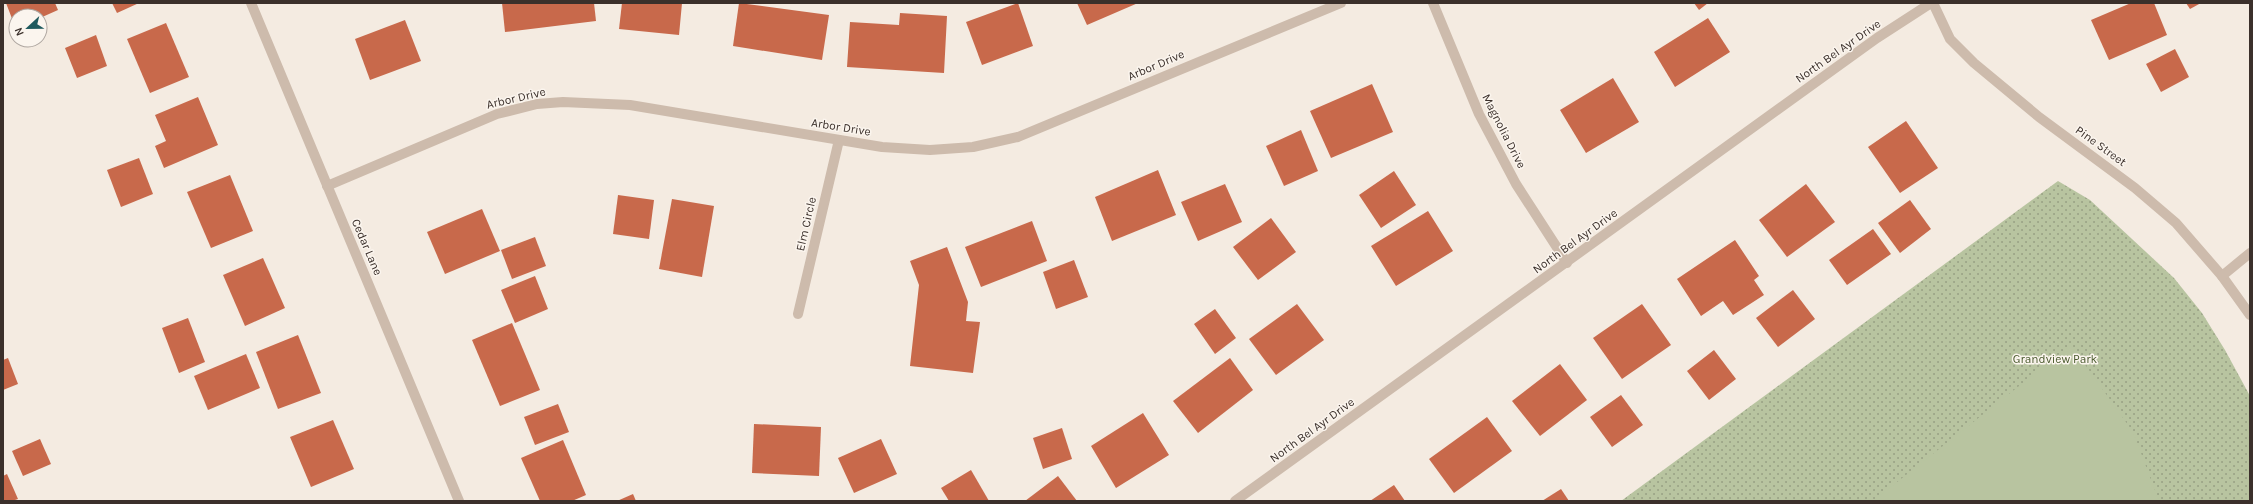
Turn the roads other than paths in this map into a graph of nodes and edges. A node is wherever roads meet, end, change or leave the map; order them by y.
1 (251, 3) edge
2 (1341, 3) edge
3 (1433, 3) edge
4 (1932, 3) edge
5 (839, 140) junction
6 (327, 186) junction
7 (2250, 253) edge
8 (1567, 262) junction
9 (2222, 276) junction
10 (798, 314) dead end
11 (2250, 315) edge
12 (459, 501) edge
13 (1235, 501) edge

1 - 6 street, Cedar Lane
2 - 5 street, Arbor Drive
3 - 8 street, Magnolia Drive
4 - 8 street, North Bel Ayr Drive
4 - 9 street, Pine Street
5 - 6 street, Arbor Drive
5 - 10 street, Elm Circle
6 - 12 street, Cedar Lane
7 - 9 street
8 - 13 street, North Bel Ayr Drive
9 - 11 street, Pine Street

